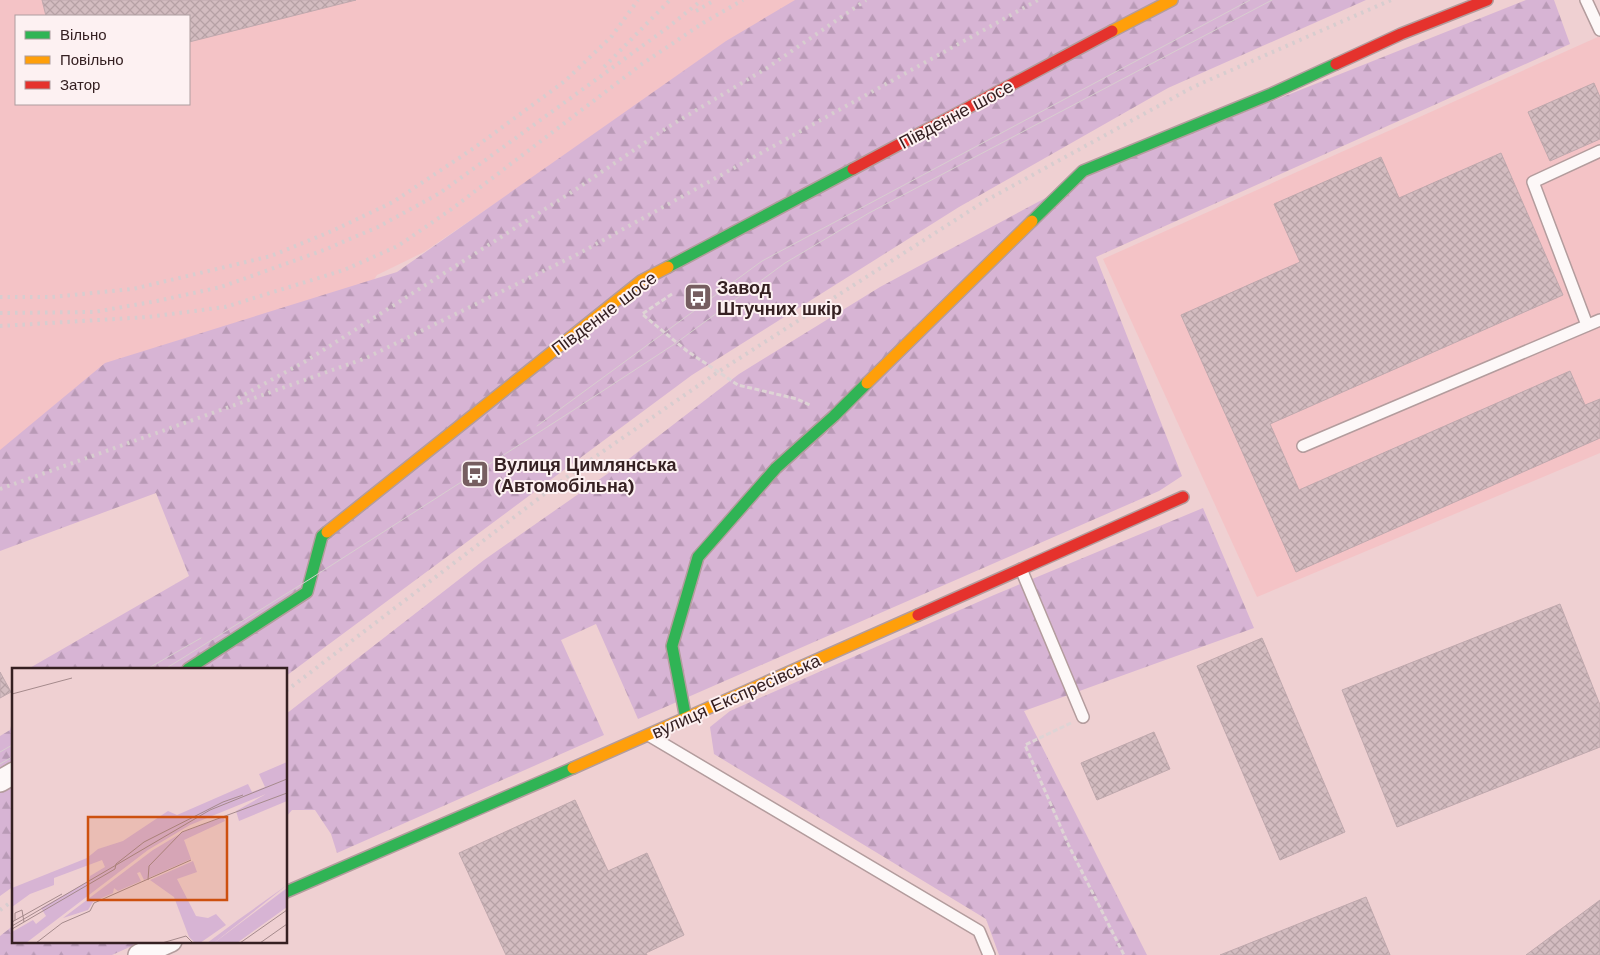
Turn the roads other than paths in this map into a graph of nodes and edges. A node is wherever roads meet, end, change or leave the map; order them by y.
1 (1172, 0) edge
2 (1487, 0) edge
3 (1586, 0) edge
4 (1600, 30) edge
5 (1600, 150) edge
6 (1600, 320) edge
7 (1587, 325) junction
8 (1303, 446) dead end
9 (1183, 497) dead end
10 (1021, 569) junction
11 (190, 668) edge
12 (1083, 717) road end
13 (686, 719) junction
14 (649, 735) junction
15 (12, 774) edge
16 (0, 781) edge
17 (288, 891) edge
18 (169, 942) edge
19 (139, 955) edge
20 (989, 955) edge

1 - 11 street, Південне шосе
2 - 13 street
3 - 4 lane
5 - 7 lane
6 - 7 lane
7 - 8 lane
9 - 10 street, вулиця Експресівська
10 - 12 lane
10 - 13 street, вулиця Експресівська
13 - 14 street, вулиця Експресівська
14 - 17 street, вулиця Експресівська
14 - 20 lane
15 - 16 street
18 - 19 street

